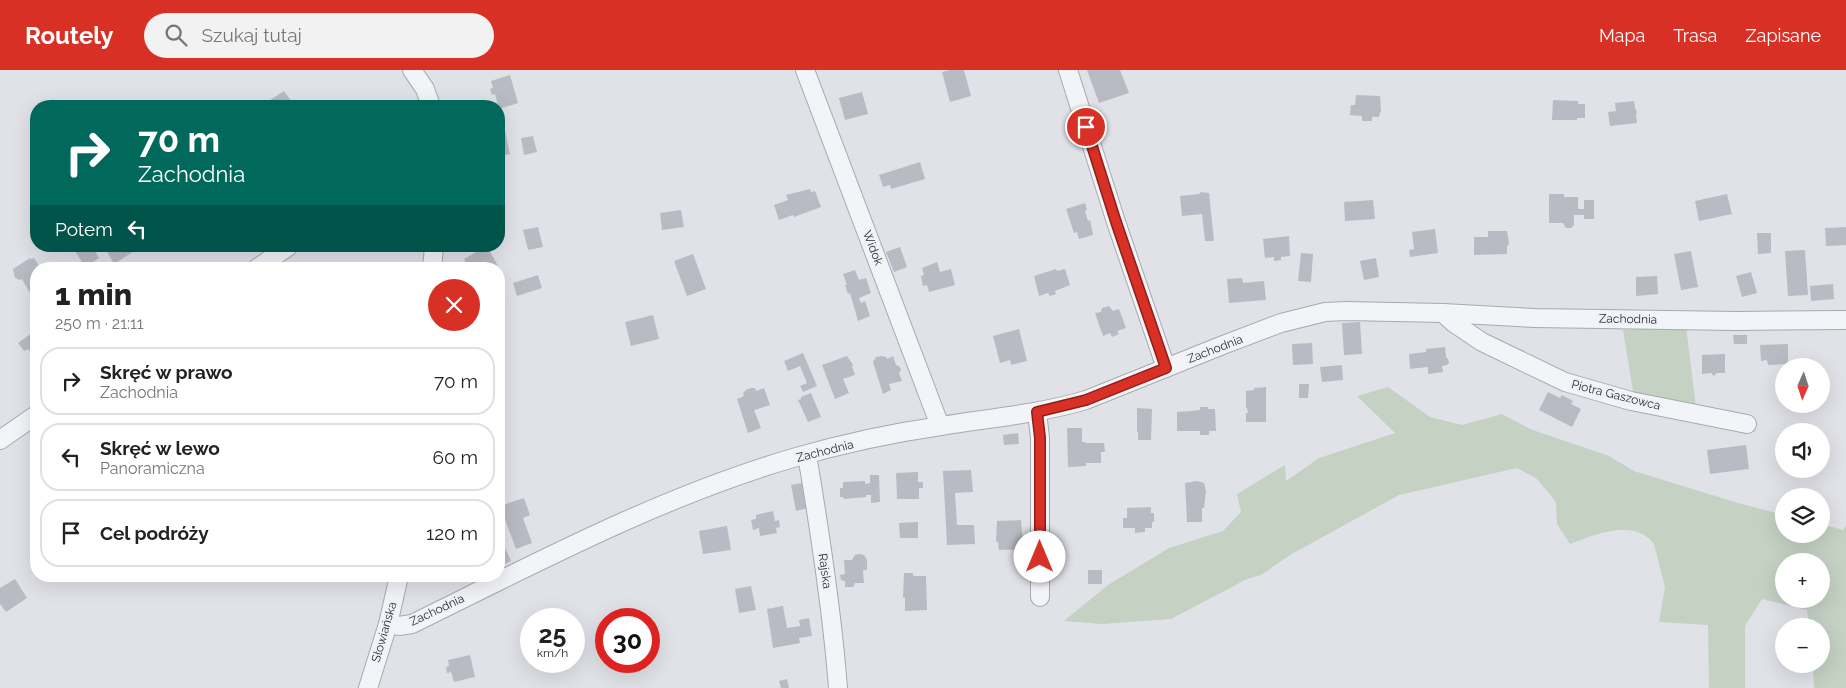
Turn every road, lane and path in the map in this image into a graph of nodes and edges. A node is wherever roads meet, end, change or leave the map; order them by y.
1 (412, 70) edge
2 (805, 70) edge
3 (1068, 70) edge
4 (429, 100) edge
5 (280, 252) edge
6 (266, 262) edge
7 (1443, 313) junction
8 (1846, 320) edge
9 (1166, 368) junction
10 (1037, 412) junction
11 (30, 419) edge
12 (1747, 424) dead end
13 (940, 426) junction
14 (0, 440) edge
15 (807, 455) junction
16 (505, 578) edge
17 (398, 582) edge
18 (498, 582) edge
19 (1040, 597) dead end
20 (388, 624) junction
21 (368, 688) edge
22 (838, 688) edge

1 - 4 street
2 - 13 street, Widok
3 - 9 street
5 - 6 street
7 - 8 street, Zachodnia
7 - 9 street, Zachodnia
7 - 12 street, Piotra Gaszowca
9 - 10 street, Zachodnia
10 - 13 street, Zachodnia
10 - 19 street
11 - 14 street
13 - 15 street, Zachodnia
15 - 16 street, Zachodnia
15 - 22 street, Rajska
17 - 20 street, Słowiańska
18 - 20 street, Zachodnia
20 - 21 street, Słowiańska

